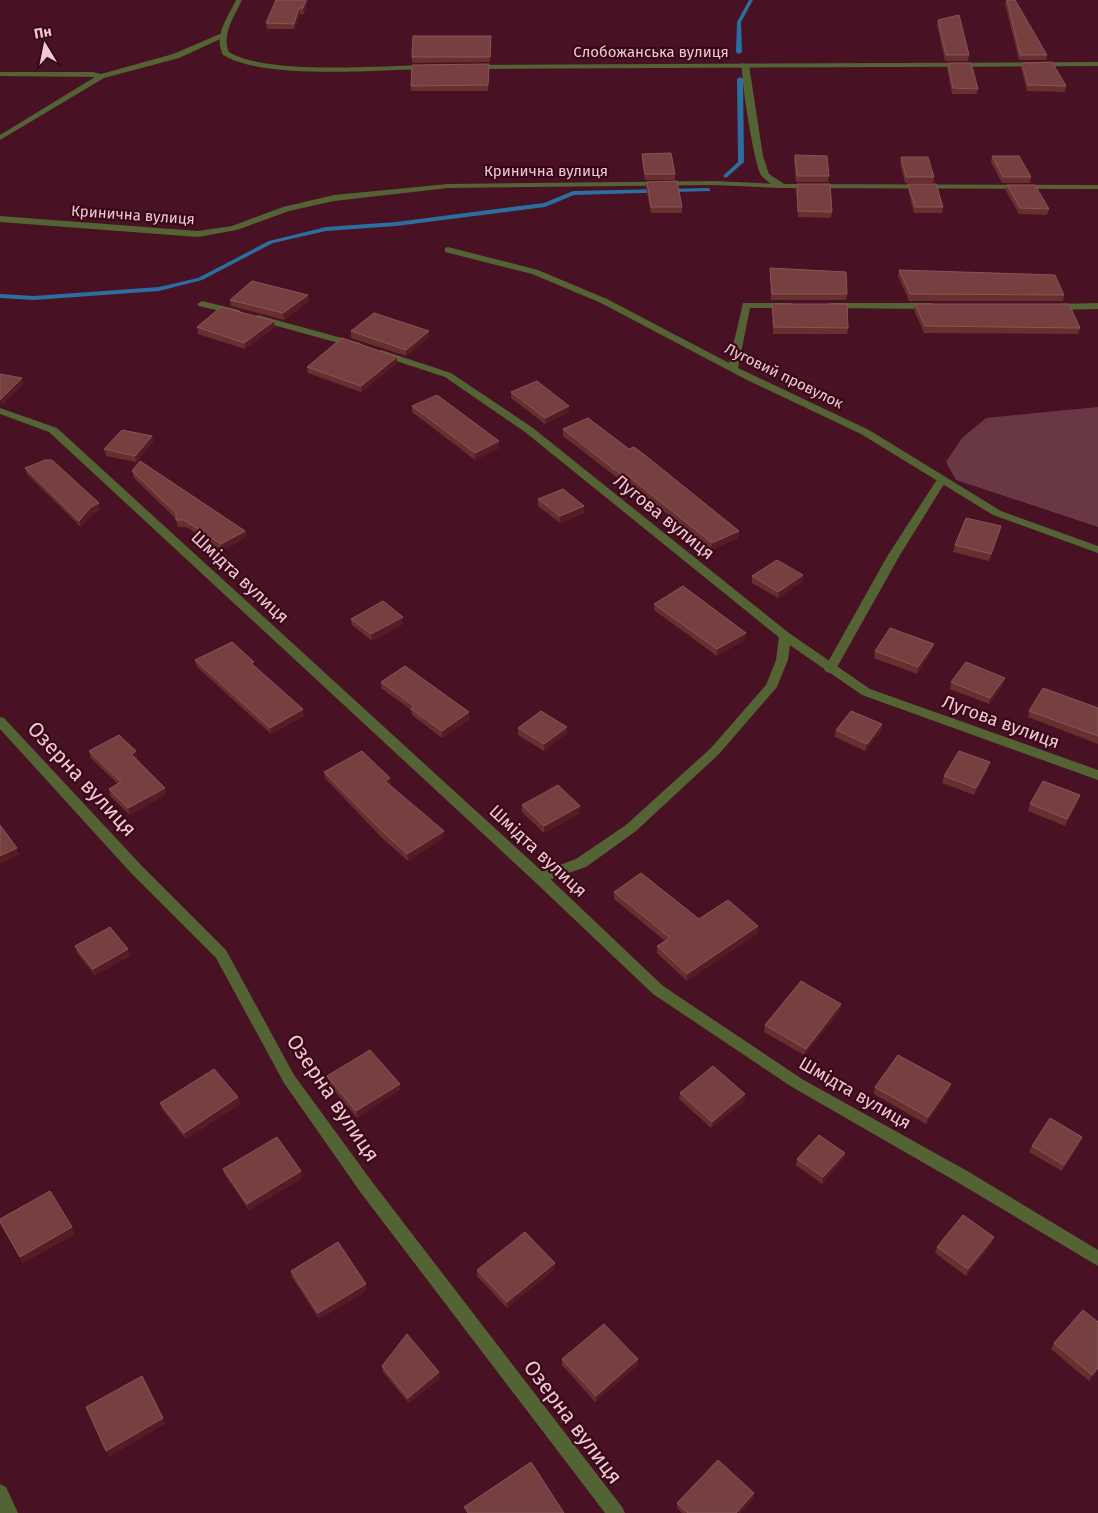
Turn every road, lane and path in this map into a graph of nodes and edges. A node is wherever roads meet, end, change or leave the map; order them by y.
1 (239, 0) edge
2 (224, 36) junction
3 (1098, 64) edge
4 (745, 66) junction
5 (439, 67) edge
6 (459, 67) edge
7 (0, 74) edge
8 (102, 76) junction
9 (0, 138) edge
10 (781, 186) junction
11 (1098, 187) edge
12 (0, 219) edge
13 (448, 250) dead end
14 (202, 304) dead end
15 (796, 306) edge
16 (826, 306) edge
17 (944, 306) edge
18 (1043, 306) edge
19 (1098, 306) edge
20 (733, 369) junction
21 (0, 411) edge
22 (942, 481) junction
23 (1098, 550) edge
24 (785, 636) junction
25 (830, 669) junction
26 (0, 721) edge
27 (1098, 775) edge
28 (540, 878) junction
29 (1098, 1259) edge
30 (0, 1493) edge
31 (9, 1513) edge
32 (616, 1513) edge

1 - 2 street
2 - 5 street
2 - 8 street
3 - 4 street, Слобожанська вулиця
4 - 6 street, Слобожанська вулиця
4 - 10 street
7 - 8 street
8 - 9 street
10 - 11 street, Кринична вулиця
10 - 12 street, Кринична вулиця
13 - 20 street, Луговий провулок
14 - 24 street, Лугова вулиця
15 - 20 street
16 - 17 street
18 - 19 street
20 - 22 street, Луговий провулок
21 - 28 street, Шмідта вулиця
22 - 23 street, Луговий провулок
22 - 25 street
24 - 25 street, Лугова вулиця
24 - 28 street
25 - 27 street, Лугова вулиця
26 - 32 street, Озерна вулиця
28 - 29 street, Шмідта вулиця
30 - 31 street

